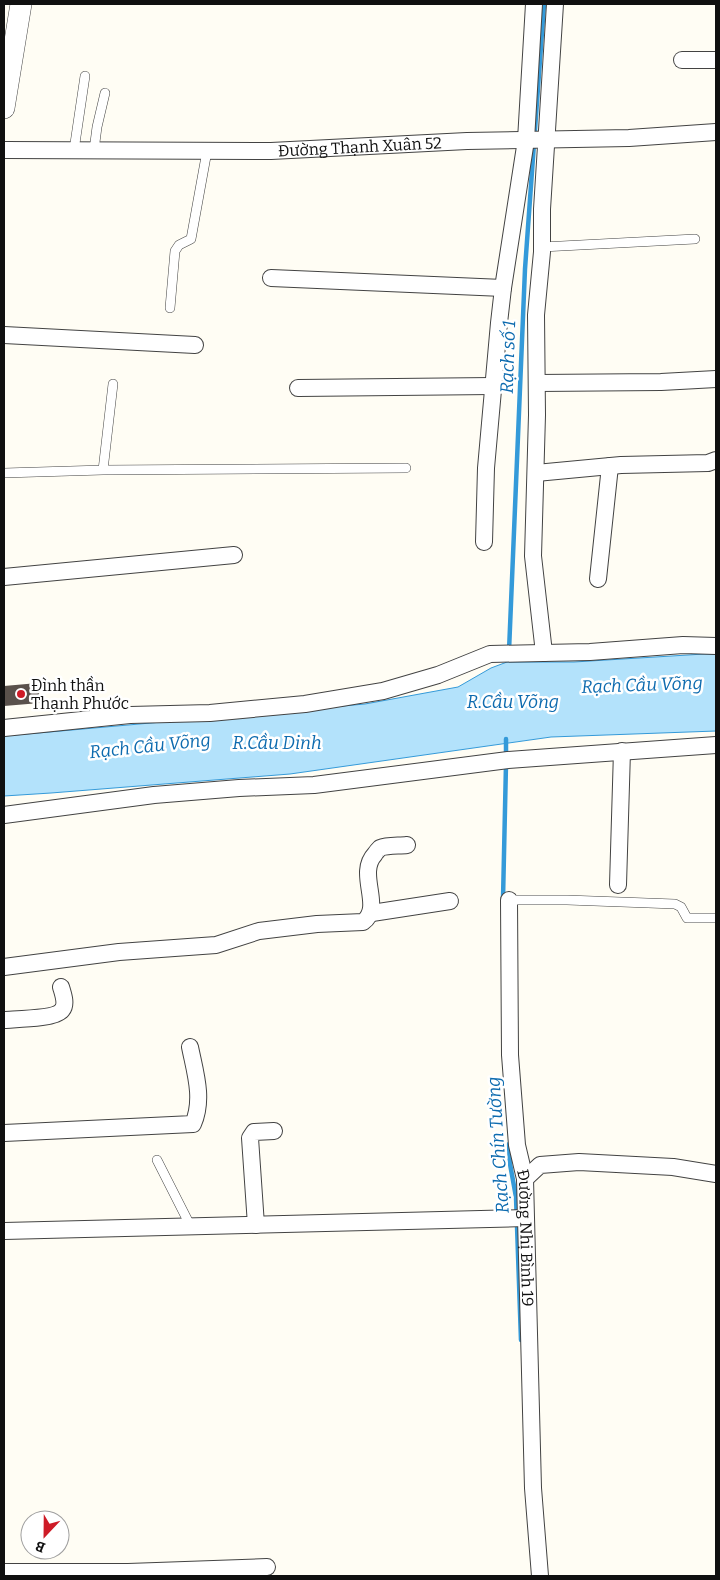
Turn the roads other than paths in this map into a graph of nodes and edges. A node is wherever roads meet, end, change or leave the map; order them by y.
1 (21, 4) edge
2 (534, 4) edge
3 (555, 4) edge
4 (682, 60) dead end
5 (716, 60) edge
6 (85, 76) dead end
7 (105, 93) dead end
8 (4, 108) edge
9 (716, 132) edge
10 (526, 140) junction
11 (546, 140) junction
12 (4, 150) edge
13 (74, 150) junction
14 (94, 150) junction
15 (207, 151) junction
16 (695, 239) dead end
17 (542, 247) junction
18 (271, 278) dead end
19 (503, 288) junction
20 (170, 308) dead end
21 (4, 335) edge
22 (195, 344) dead end
23 (716, 379) edge
24 (536, 383) junction
25 (113, 384) dead end
26 (493, 386) junction
27 (298, 388) dead end
28 (716, 460) edge
29 (610, 466) junction
30 (406, 468) dead end
31 (103, 470) junction
32 (4, 473) edge
33 (536, 473) junction
34 (484, 542) dead end
35 (234, 556) dead end
36 (4, 577) edge
37 (598, 580) dead end
38 (716, 646) edge
39 (544, 653) junction
40 (4, 728) edge
41 (716, 745) edge
42 (622, 751) junction
43 (4, 816) edge
44 (407, 845) dead end
45 (618, 885) dead end
46 (509, 900) joint
47 (450, 901) dead end
48 (372, 913) junction
49 (715, 918) edge
50 (4, 967) edge
51 (61, 987) dead end
52 (4, 1020) edge
53 (190, 1047) dead end
54 (274, 1131) dead end
55 (4, 1133) edge
56 (157, 1160) dead end
57 (716, 1174) edge
58 (525, 1179) junction
59 (525, 1218) junction
60 (256, 1225) junction
61 (191, 1227) junction
62 (4, 1231) edge
63 (267, 1567) dead end
64 (4, 1572) edge
65 (128, 1574) edge
66 (540, 1576) edge

1 - 8 street
2 - 10 street
3 - 11 street
4 - 5 street
6 - 13 lane
7 - 14 lane
9 - 11 street, Đường Thạnh Xuân 52
10 - 11 street, Đường Thạnh Xuân 52
10 - 15 street, Đường Thạnh Xuân 52
10 - 19 street
11 - 17 street
12 - 13 street, Đường Thạnh Xuân 52
13 - 14 street, Đường Thạnh Xuân 52
14 - 15 street, Đường Thạnh Xuân 52
15 - 20 lane
16 - 17 lane
17 - 24 street
18 - 19 street
19 - 26 street
21 - 22 street
23 - 24 street
24 - 33 street
25 - 31 lane
26 - 27 street
26 - 34 street
28 - 29 street
29 - 33 street
29 - 37 street
30 - 31 lane
31 - 32 lane
33 - 39 street
35 - 36 street
38 - 39 street
39 - 40 street
41 - 42 street
42 - 43 street
42 - 45 street
44 - 48 street
46 - 49 lane
46 - 58 street, Đường Nhị Bình 19
47 - 48 street
48 - 50 street
51 - 52 street
53 - 55 street
54 - 60 street
56 - 61 lane
57 - 58 street
58 - 59 street, Đường Nhị Bình 19
59 - 60 street
59 - 66 street, Đường Nhị Bình 19
60 - 61 street
61 - 62 street
63 - 65 street
64 - 65 street

